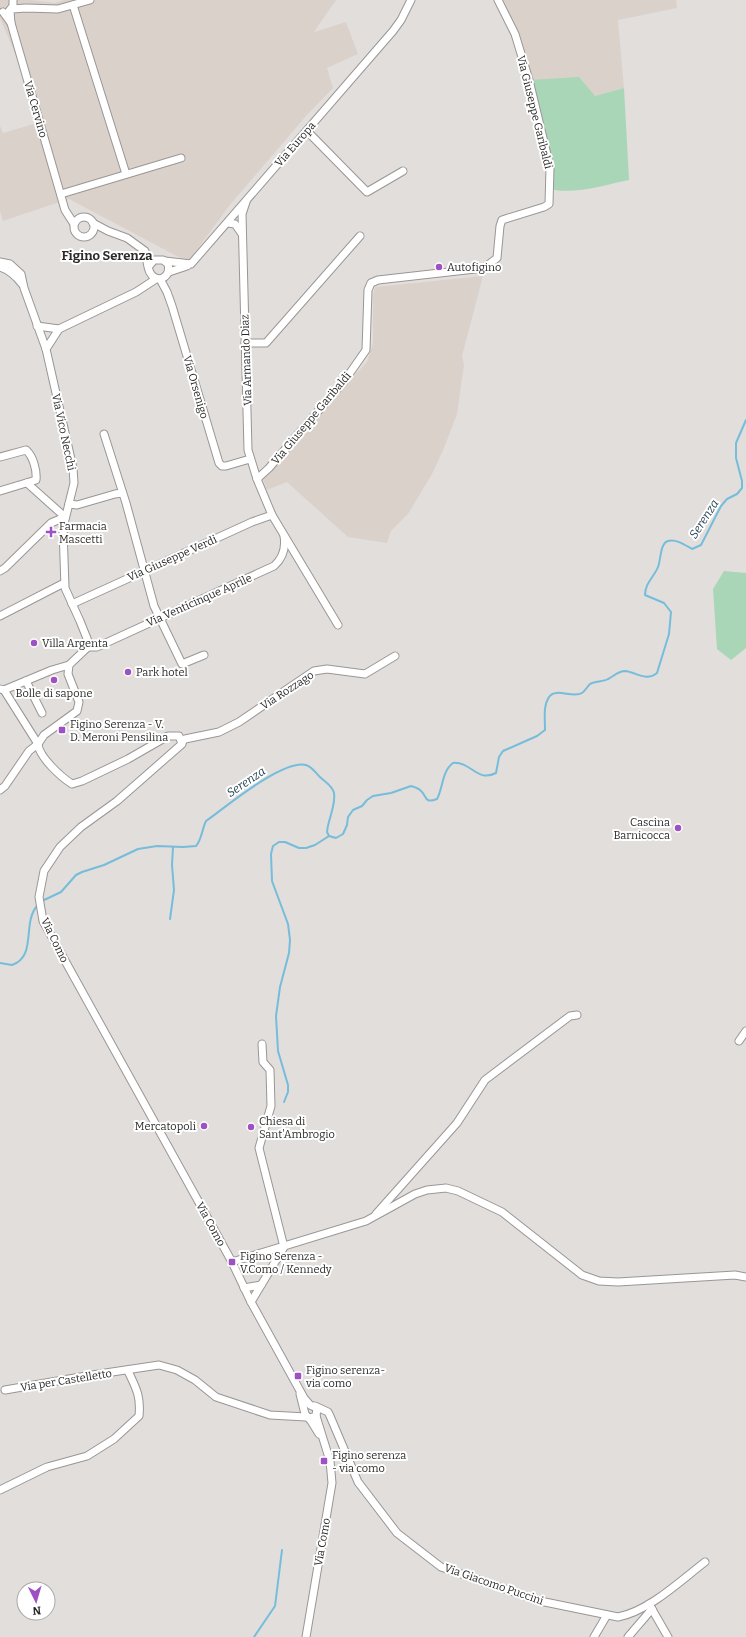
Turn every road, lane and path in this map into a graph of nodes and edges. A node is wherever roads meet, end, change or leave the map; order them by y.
1 (90, 0) edge
2 (411, 0) edge
3 (498, 0) edge
4 (76, 3) edge
5 (9, 8) edge
6 (307, 131) junction
7 (181, 158) dead end
8 (403, 171) dead end
9 (126, 174) junction
10 (61, 194) junction
11 (246, 202) junction
12 (66, 210) junction
13 (82, 217) junction
14 (93, 223) junction
15 (228, 223) junction
16 (74, 224) junction
17 (108, 232) junction
18 (92, 234) junction
19 (242, 234) junction
20 (360, 236) dead end
21 (145, 251) junction
22 (158, 259) junction
23 (165, 261) junction
24 (0, 262) edge
25 (192, 264) junction
26 (149, 266) junction
27 (0, 267) edge
28 (168, 273) junction
29 (150, 274) junction
30 (158, 279) junction
31 (24, 288) junction
32 (136, 292) junction
33 (167, 292) junction
34 (37, 326) junction
35 (59, 329) junction
36 (245, 343) junction
37 (46, 349) junction
38 (104, 434) dead end
39 (0, 457) edge
40 (250, 459) junction
41 (257, 480) junction
42 (27, 483) junction
43 (0, 491) edge
44 (122, 493) junction
45 (69, 504) junction
46 (272, 515) junction
47 (65, 517) junction
48 (282, 530) junction
49 (296, 555) junction
50 (274, 566) junction
51 (144, 570) junction
52 (0, 571) edge
53 (64, 583) junction
54 (72, 604) junction
55 (0, 616) edge
56 (160, 618) junction
57 (338, 625) dead end
58 (88, 647) junction
59 (204, 655) dead end
60 (395, 656) dead end
61 (69, 665) junction
62 (26, 681) junction
63 (2, 689) edge
64 (42, 714) dead end
65 (182, 742) junction
66 (38, 744) junction
67 (0, 790) edge
68 (577, 1015) dead end
69 (746, 1031) edge
70 (739, 1041) dead end
71 (262, 1044) dead end
72 (373, 1217) junction
73 (284, 1247) junction
74 (232, 1262) junction
75 (746, 1277) edge
76 (261, 1286) junction
77 (244, 1288) junction
78 (251, 1302) junction
79 (128, 1371) junction
80 (5, 1390) dead end
81 (310, 1412) junction
82 (0, 1490) edge
83 (705, 1562) dead end
84 (651, 1606) junction
85 (606, 1615) junction
86 (306, 1637) edge
87 (594, 1637) edge
88 (628, 1637) edge
89 (668, 1637) edge

1 - 4 street
2 - 6 street, Via Europa
3 - 41 street, Via Giuseppe Garibaldi
4 - 5 street
4 - 9 street
5 - 10 street, Via Cervino
6 - 8 street
6 - 11 street, Via Europa
7 - 9 street
9 - 10 street
10 - 12 street, Via Cervino
11 - 15 street, Via Europa
11 - 19 street, Via Armando Diaz
12 - 13 street, Via Cervino
12 - 16 street, Via Cervino
13 - 14 street, Via Cervino
13 - 16 street
14 - 17 street, Via Cervino
14 - 18 street
15 - 19 street
15 - 25 street, Via Europa
16 - 18 street, Via Cervino
17 - 18 street, Via Cervino
17 - 21 street, Via Cervino
19 - 36 street, Via Armando Diaz
20 - 36 street
21 - 22 street, Via Cervino
21 - 26 street
22 - 23 street
22 - 26 street
23 - 25 street
23 - 28 street
24 - 31 street, Via Vico Necchi
25 - 28 street
26 - 29 street
27 - 31 street, Via Vico Necchi
28 - 30 street
28 - 33 street
29 - 30 street
29 - 32 street
30 - 32 street
30 - 33 street, Via Orsenigo
31 - 34 street, Via Vico Necchi
32 - 35 street
33 - 40 street, Via Orsenigo
34 - 35 street
34 - 37 street, Via Vico Necchi
35 - 37 street
36 - 40 street, Via Armando Diaz
37 - 45 street, Via Vico Necchi
38 - 44 street
39 - 42 street
40 - 41 street, Via Armando Diaz
41 - 46 street, Via Armando Diaz
42 - 43 street
42 - 47 street
44 - 45 street
44 - 51 street
45 - 47 street, Via Vico Necchi
46 - 48 street, Via Armando Diaz
46 - 51 street, Via Giuseppe Verdi
47 - 52 street
47 - 53 street, Via Vico Necchi
48 - 49 street, Via Armando Diaz
48 - 50 street
49 - 50 street, Via Venticinque Aprile
49 - 57 street, Via Armando Diaz
50 - 56 street, Via Venticinque Aprile
51 - 54 street, Via Giuseppe Verdi
51 - 56 street
53 - 54 street, Via Vico Necchi
53 - 55 street
54 - 58 street, Via Vico Necchi
56 - 58 street, Via Venticinque Aprile
56 - 59 street
58 - 61 street
60 - 65 street, Via Rozzago
61 - 62 street
61 - 66 street
62 - 63 street
62 - 64 street
63 - 66 street
65 - 66 street
65 - 74 street, Via Como
66 - 67 street
68 - 72 street
69 - 70 street
71 - 73 street
72 - 73 street
72 - 75 street
73 - 74 street
73 - 76 street
74 - 77 street, Via Como
76 - 77 street
76 - 78 street
77 - 78 street, Via Como
78 - 81 street, Via Como
79 - 80 street, Via per Castelletto
79 - 81 street, Via per Castelletto
79 - 82 street, Via per Castelletto
81 - 85 street, Via Giacomo Puccini
81 - 86 street, Via Como
83 - 84 street, Via Giacomo Puccini
84 - 85 street, Via Giacomo Puccini
84 - 88 street
84 - 89 street
85 - 87 street

